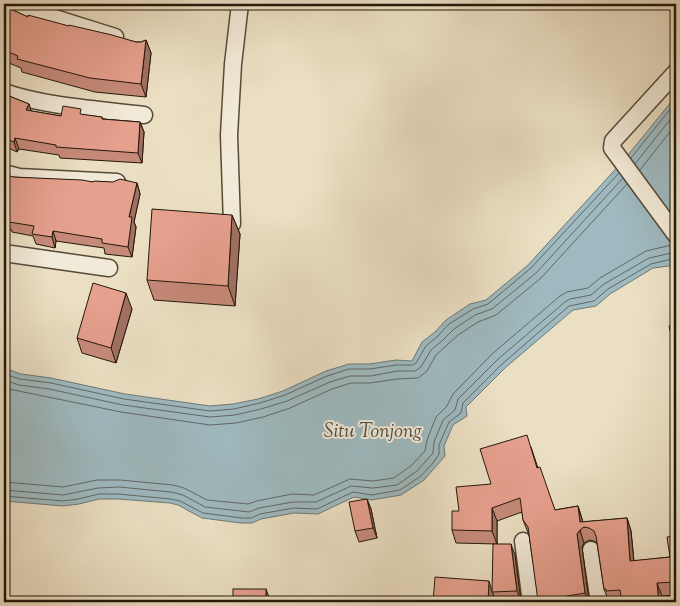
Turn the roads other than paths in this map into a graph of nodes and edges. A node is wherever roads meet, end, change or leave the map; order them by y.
1 (10, 4) edge
2 (240, 4) edge
3 (134, 43) edge
4 (676, 72) edge
5 (4, 92) edge
6 (144, 115) dead end
7 (4, 173) edge
8 (117, 182) edge
9 (232, 224) edge
10 (676, 235) edge
11 (4, 253) edge
12 (109, 268) dead end
13 (523, 541) dead end
14 (591, 550) dead end
15 (531, 602) edge
16 (599, 602) edge

1 - 3 street
2 - 9 street
4 - 10 street
5 - 6 street
7 - 8 street
11 - 12 street
13 - 15 street
14 - 16 street

